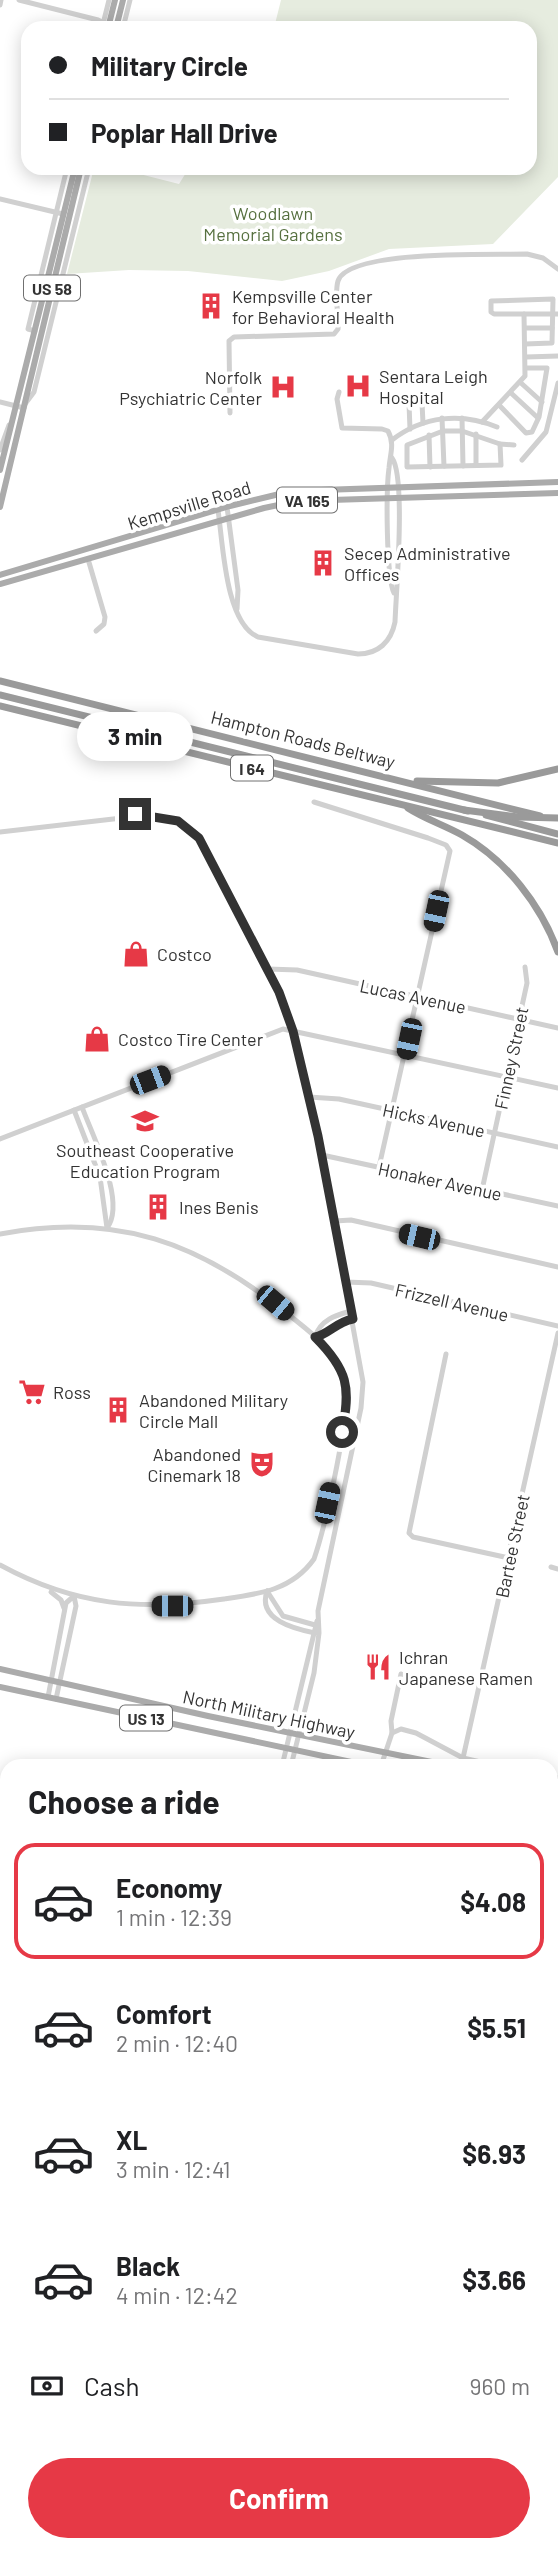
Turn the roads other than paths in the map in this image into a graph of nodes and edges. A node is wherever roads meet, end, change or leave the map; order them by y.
1 (1, 0) edge
2 (19, 0) edge
3 (109, 0) edge
4 (116, 0) edge
5 (124, 0) edge
6 (130, 0) edge
7 (0, 5) edge
8 (92, 21) edge
9 (109, 21) edge
10 (110, 21) edge
11 (112, 21) edge
12 (125, 21) edge
13 (66, 175) edge
14 (73, 175) edge
15 (79, 175) edge
16 (87, 175) edge
17 (0, 199) edge
18 (60, 213) junction
19 (558, 269) edge
20 (524, 314) junction
21 (555, 314) edge
22 (525, 328) junction
23 (552, 328) junction
24 (525, 344) junction
25 (526, 356) junction
26 (558, 356) edge
27 (526, 368) junction
28 (521, 383) junction
29 (558, 383) edge
30 (339, 392) dead end
31 (511, 393) junction
32 (0, 402) edge
33 (542, 402) junction
34 (499, 405) junction
35 (22, 406) junction
36 (229, 413) dead end
37 (14, 416) junction
38 (442, 418) junction
39 (462, 418) junction
40 (538, 418) junction
41 (482, 422) junction
42 (423, 423) junction
43 (496, 427) dead end
44 (410, 429) junction
45 (443, 431) junction
46 (462, 431) junction
47 (476, 434) junction
48 (429, 435) junction
49 (392, 440) junction
50 (500, 443) junction
51 (514, 445) dead end
52 (0, 450) edge
53 (392, 458) junction
54 (522, 460) dead end
55 (444, 466) junction
56 (463, 466) junction
57 (476, 466) junction
58 (430, 467) junction
59 (0, 470) edge
60 (558, 482) edge
61 (397, 486) junction
62 (389, 487) junction
63 (558, 493) edge
64 (389, 497) junction
65 (397, 497) junction
66 (0, 507) edge
67 (227, 507) junction
68 (218, 510) junction
69 (228, 518) junction
70 (219, 521) junction
71 (88, 558) junction
72 (390, 563) junction
73 (398, 563) junction
74 (0, 573) edge
75 (236, 574) junction
76 (227, 575) junction
77 (0, 584) edge
78 (394, 593) junction
79 (237, 609) junction
80 (96, 631) dead end
81 (0, 681) edge
82 (0, 695) edge
83 (0, 706) edge
84 (558, 769) edge
85 (389, 776) junction
86 (314, 802) dead end
87 (401, 804) junction
88 (464, 810) junction
89 (558, 819) edge
90 (0, 832) edge
91 (558, 834) edge
92 (558, 844) edge
93 (557, 947) edge
94 (525, 967) dead end
95 (268, 970) junction
96 (418, 997) junction
97 (520, 1019) junction
98 (558, 1028) edge
99 (293, 1031) junction
100 (405, 1054) junction
101 (507, 1076) junction
102 (558, 1088) edge
103 (309, 1097) junction
104 (82, 1107) junction
105 (74, 1110) junction
106 (393, 1111) junction
107 (495, 1133) junction
108 (0, 1139) edge
109 (558, 1147) edge
110 (322, 1155) junction
111 (379, 1167) junction
112 (482, 1190) junction
113 (558, 1206) edge
114 (335, 1221) junction
115 (107, 1228) junction
116 (0, 1234) edge
117 (558, 1267) edge
118 (346, 1282) junction
119 (351, 1311) junction
120 (353, 1319) junction
121 (558, 1326) edge
122 (558, 1333) edge
123 (315, 1337) junction
124 (446, 1354) dead end
125 (509, 1558) junction
126 (0, 1565) edge
127 (42, 1587) junction
128 (267, 1591) junction
129 (74, 1596) junction
130 (94, 1601) junction
131 (65, 1611) junction
132 (74, 1615) junction
133 (317, 1628) junction
134 (0, 1669) edge
135 (401, 1674) dead end
136 (51, 1680) junction
137 (60, 1682) junction
138 (0, 1687) edge
139 (52, 1698) junction
140 (392, 1733) junction
141 (295, 1735) junction
142 (291, 1748) junction
143 (386, 1752) junction
144 (463, 1758) junction
145 (286, 1759) edge
146 (291, 1759) edge
147 (339, 1759) edge
148 (384, 1759) edge
149 (418, 1759) edge
150 (467, 1759) edge

1 - 7 street
2 - 8 street
3 - 9 street
4 - 10 main road
5 - 11 main road
6 - 12 street
13 - 18 street
14 - 18 main road, US 58
15 - 35 main road, US 58
16 - 35 street
17 - 18 street
18 - 35 main road, US 58
19 - 36 street
20 - 21 street
20 - 21 street
20 - 22 street
21 - 23 street
22 - 23 street
22 - 24 street
23 - 24 street
24 - 25 street
25 - 26 street
25 - 27 street
27 - 28 street
27 - 33 street
28 - 31 street
28 - 33 street
29 - 54 street
30 - 49 street
31 - 34 street
31 - 40 street
32 - 35 street
33 - 40 street
34 - 40 street
34 - 41 street
35 - 37 main road, US 58
35 - 66 main road, US 58
37 - 52 street
37 - 59 main road, US 58
38 - 39 street
38 - 42 street
38 - 45 street
39 - 41 street
39 - 46 street
41 - 43 street
42 - 44 street
42 - 44 street
44 - 49 street
45 - 46 street
45 - 48 street
45 - 55 street
46 - 47 street
46 - 56 street
47 - 50 street
47 - 57 street
48 - 58 street
48 - 58 street
49 - 53 street
50 - 51 street
50 - 57 street
53 - 61 street
53 - 62 street
55 - 56 street
55 - 58 street
56 - 57 street
60 - 61 main road, Kempsville Road / VA 165
61 - 62 main road, Kempsville Road / VA 165
61 - 65 street
62 - 64 street
62 - 67 main road, Kempsville Road / VA 165
63 - 65 main road, Kempsville Road / VA 165
64 - 65 main road, Kempsville Road / VA 165
64 - 69 main road, Kempsville Road / VA 165
64 - 72 street
65 - 73 street
67 - 68 main road, Kempsville Road / VA 165
67 - 69 street
68 - 70 street
68 - 74 main road, Kempsville Road / VA 165
69 - 70 main road, Kempsville Road / VA 165
69 - 75 street
70 - 71 main road, Kempsville Road / VA 165
70 - 76 street
71 - 77 main road, Kempsville Road / VA 165
71 - 80 street
72 - 73 street
72 - 78 street
73 - 78 street
75 - 76 street
75 - 79 street
76 - 79 street
78 - 79 street
81 - 85 highway, Hampton Roads Beltway / I 64
82 - 88 highway
83 - 87 highway, I 64
84 - 85 highway
85 - 89 highway, Hampton Roads Beltway / I 64
86 - 96 street
87 - 92 highway, I 64
87 - 93 highway
88 - 89 highway, bridge
88 - 91 highway, bridge
90 - 95 street
94 - 97 street, Finney Street
95 - 96 street, Lucas Avenue
95 - 99 street
96 - 97 street, Lucas Avenue
96 - 100 street
97 - 98 street, Lucas Avenue
97 - 101 street, Finney Street
99 - 100 street
99 - 103 street
99 - 104 street
100 - 101 street
100 - 106 street
101 - 102 street
101 - 107 street, Finney Street
103 - 106 street, Hicks Avenue
103 - 110 street
104 - 105 street
104 - 115 street
105 - 108 street
105 - 115 street
106 - 107 street, Hicks Avenue
106 - 111 street
107 - 109 street, Hicks Avenue
107 - 112 street, Finney Street
110 - 111 street, Honaker Avenue
110 - 114 street
111 - 112 street, Honaker Avenue
112 - 113 street, Honaker Avenue
114 - 117 street
114 - 118 street
115 - 116 street
115 - 123 street
118 - 119 street
118 - 121 street, Frizzell Avenue
119 - 120 street
119 - 123 street
120 - 123 street
120 - 133 street
122 - 125 street, Bartee Street
123 - 128 street
124 - 125 street
125 - 144 street, Bartee Street
126 - 127 street
127 - 129 street
127 - 131 street
128 - 130 street
128 - 133 street
129 - 130 street
129 - 131 street
129 - 132 street
130 - 132 street
131 - 136 street
132 - 137 street
133 - 141 street
134 - 136 main road, North Military Highway / US 13
135 - 140 street
136 - 137 main road, North Military Highway / US 13
136 - 139 street
137 - 139 street
137 - 141 main road, North Military Highway / US 13
138 - 139 main road, North Military Highway / US 13
139 - 142 main road, North Military Highway / US 13
140 - 143 street
140 - 144 street
141 - 142 street
141 - 143 main road, North Military Highway / US 13
142 - 145 street
142 - 146 street
142 - 147 main road, North Military Highway / US 13
143 - 148 street
143 - 149 main road, North Military Highway / US 13
144 - 150 street

